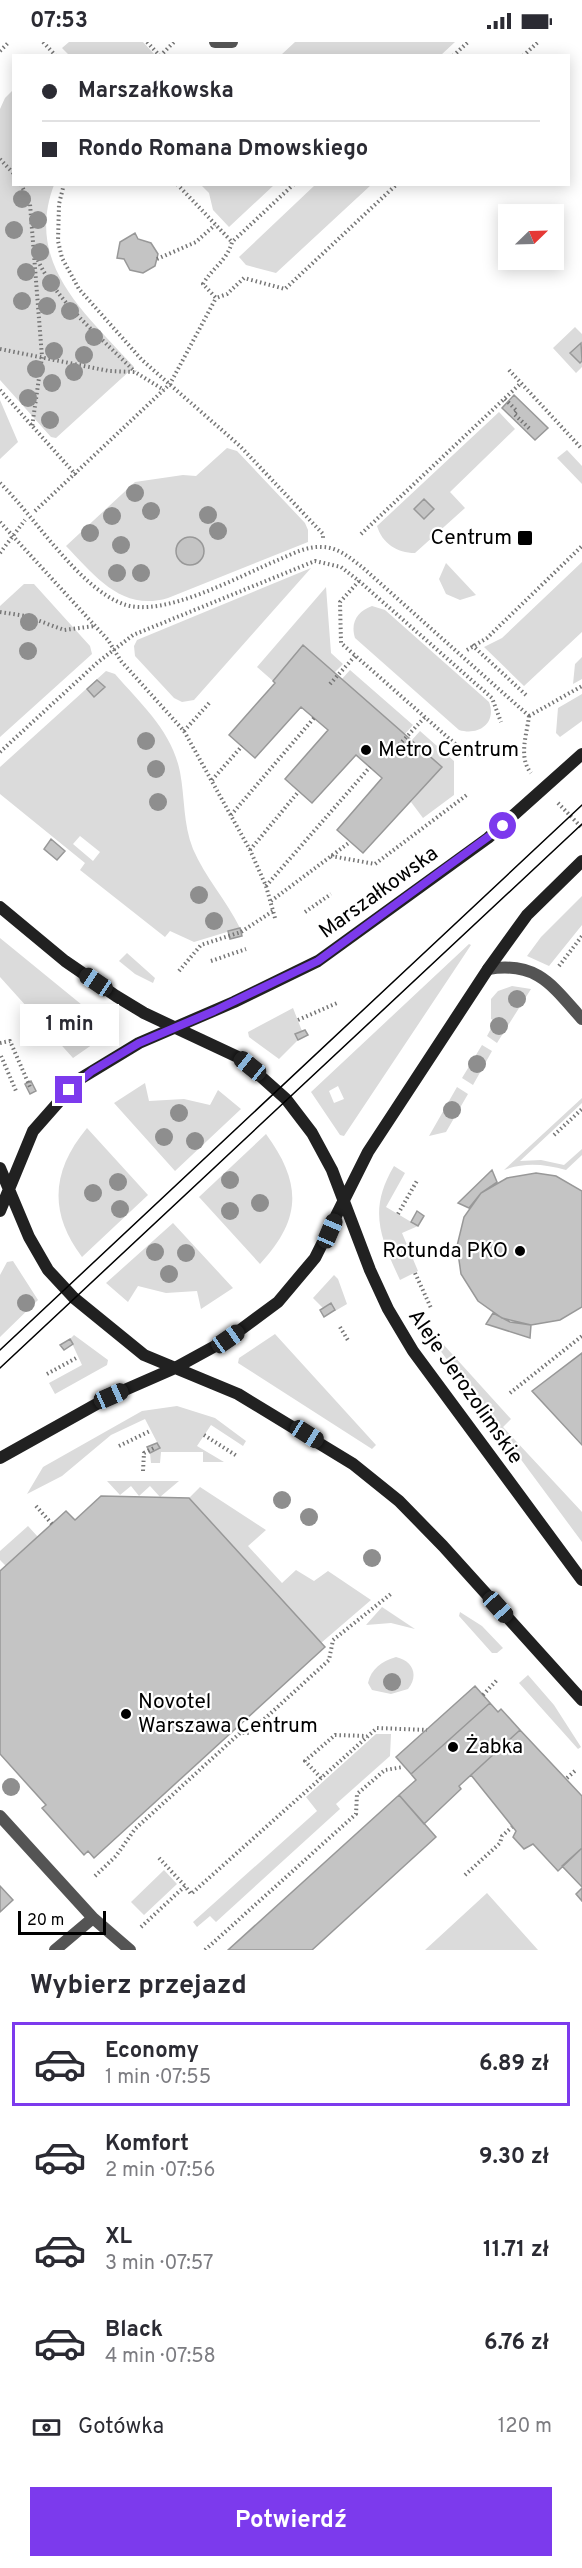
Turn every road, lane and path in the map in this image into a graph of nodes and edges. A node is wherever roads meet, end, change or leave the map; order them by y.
1 (9, 42) edge
2 (43, 42) edge
3 (147, 42) edge
4 (174, 42) edge
5 (215, 42) edge
6 (232, 42) edge
7 (468, 42) edge
8 (538, 42) edge
9 (0, 51) edge
10 (54, 54) edge
11 (158, 54) edge
12 (162, 54) edge
13 (455, 54) edge
14 (525, 54) edge
15 (0, 159) edge
16 (12, 172) edge
17 (22, 186) edge
18 (64, 186) edge
19 (179, 186) edge
20 (292, 186) edge
21 (395, 186) edge
22 (215, 225) junction
23 (232, 242) junction
24 (34, 253) junction
25 (157, 259) dead end
26 (216, 298) junction
27 (0, 349) edge
28 (42, 357) junction
29 (509, 370) dead end
30 (135, 372) junction
31 (521, 383) junction
32 (170, 384) junction
33 (0, 390) edge
34 (164, 390) junction
35 (505, 399) junction
36 (32, 427) junction
37 (531, 430) dead end
38 (582, 449) edge
39 (76, 475) junction
40 (0, 483) edge
41 (35, 511) dead end
42 (25, 520) dead end
43 (0, 522) edge
44 (361, 534) dead end
45 (13, 536) junction
46 (323, 540) dead end
47 (582, 546) edge
48 (0, 553) edge
49 (323, 554) dead end
50 (322, 561) junction
51 (358, 580) junction
52 (0, 612) edge
53 (95, 626) junction
54 (472, 645) junction
55 (114, 649) junction
56 (467, 650) dead end
57 (355, 656) junction
58 (330, 684) dead end
59 (582, 686) edge
60 (526, 695) dead end
61 (211, 701) dead end
62 (530, 716) junction
63 (424, 717) junction
64 (314, 718) dead end
65 (501, 722) dead end
66 (184, 730) junction
67 (242, 746) dead end
68 (399, 746) dead end
69 (0, 752) edge
70 (582, 754) edge
71 (470, 757) dead end
72 (370, 767) dead end
73 (529, 771) dead end
74 (212, 780) junction
75 (298, 791) dead end
76 (468, 794) dead end
77 (559, 803) dead end
78 (231, 814) junction
79 (582, 828) edge
80 (350, 842) dead end
81 (250, 850) junction
82 (331, 856) junction
83 (582, 861) edge
84 (266, 886) junction
85 (332, 894) dead end
86 (271, 901) junction
87 (0, 907) edge
88 (273, 911) junction
89 (305, 912) dead end
90 (275, 918) dead end
91 (582, 936) edge
92 (246, 949) dead end
93 (211, 961) dead end
94 (562, 962) dead end
95 (488, 969) junction
96 (179, 971) dead end
97 (337, 1003) dead end
98 (582, 1018) edge
99 (298, 1020) dead end
100 (176, 1028) junction
101 (0, 1043) edge
102 (1, 1056) edge
103 (30, 1088) dead end
104 (16, 1091) dead end
105 (582, 1108) edge
106 (554, 1135) dead end
107 (0, 1168) edge
108 (418, 1179) dead end
109 (10, 1191) junction
110 (343, 1202) junction
111 (0, 1211) edge
112 (398, 1214) dead end
113 (415, 1273) dead end
114 (431, 1308) dead end
115 (340, 1327) dead end
116 (582, 1336) edge
117 (349, 1342) dead end
118 (78, 1357) dead end
119 (175, 1368) junction
120 (47, 1374) dead end
121 (510, 1393) dead end
122 (150, 1431) dead end
123 (204, 1435) dead end
124 (118, 1446) dead end
125 (154, 1448) dead end
126 (237, 1456) dead end
127 (0, 1458) edge
128 (143, 1471) dead end
129 (36, 1506) dead end
130 (52, 1524) dead end
131 (582, 1580) edge
132 (392, 1593) dead end
133 (497, 1680) dead end
134 (483, 1695) dead end
135 (582, 1700) edge
136 (427, 1730) dead end
137 (368, 1736) junction
138 (403, 1767) dead end
139 (577, 1769) dead end
140 (321, 1778) junction
141 (567, 1778) dead end
142 (0, 1816) edge
143 (512, 1827) dead end
144 (159, 1858) dead end
145 (465, 1875) dead end
146 (95, 1876) dead end
147 (184, 1886) junction
148 (93, 1918) junction
149 (141, 1927) dead end
150 (55, 1950) edge
151 (130, 1950) edge
152 (205, 1950) edge

1 - 9 path
2 - 10 path
3 - 11 path
4 - 12 path
5 - 6 street
7 - 13 path
8 - 14 path
15 - 16 path
17 - 24 path
18 - 32 path
19 - 22 path
20 - 23 path
21 - 26 path
22 - 23 path
22 - 25 path
23 - 26 path
24 - 28 path
24 - 30 path
26 - 32 path
27 - 28 path
28 - 30 path
28 - 36 path
29 - 31 path
30 - 34 path
31 - 35 path
31 - 38 path
32 - 34 path
32 - 46 path
33 - 36 path
34 - 39 path
35 - 37 path
35 - 44 path
36 - 39 path
39 - 41 path
40 - 62 path
42 - 45 path
43 - 45 path
45 - 48 path
45 - 53 path
47 - 54 path
49 - 50 path
50 - 51 path
50 - 55 path
51 - 57 path
51 - 65 path
52 - 53 path
53 - 55 path
54 - 56 path
54 - 60 path
55 - 66 path
55 - 69 path
57 - 58 path
57 - 63 path
59 - 62 path
61 - 66 path
62 - 73 path
63 - 68 path
63 - 71 path
64 - 78 path
66 - 74 path
67 - 74 path
70 - 100 main road, Marszałkowska
72 - 84 path
74 - 78 path
75 - 81 path
76 - 82 path
77 - 79 path
78 - 81 path
80 - 82 path
81 - 84 path
82 - 86 path
83 - 95 main road
84 - 86 path
85 - 89 path
86 - 88 path
87 - 100 main road
88 - 90 path
88 - 96 path
91 - 94 path
92 - 93 path
95 - 98 street
95 - 110 main road
97 - 99 path
100 - 109 main road, Marszałkowska
100 - 110 main road, Aleje Jerozolimskie
101 - 103 path
102 - 104 path
105 - 106 path
107 - 109 main road
108 - 112 path
109 - 111 main road
109 - 119 main road
110 - 119 main road
110 - 131 main road, Aleje Jerozolimskie
113 - 114 path
115 - 117 path
116 - 121 path
118 - 120 path
119 - 127 main road
119 - 135 main road
122 - 124 path
123 - 126 path
125 - 128 path
129 - 130 path
132 - 146 path
133 - 134 path
136 - 137 path
137 - 140 path
137 - 140 path
138 - 152 path
139 - 141 path
140 - 147 path
142 - 148 street
143 - 145 path
144 - 147 path
147 - 149 path
148 - 150 street
148 - 151 street

